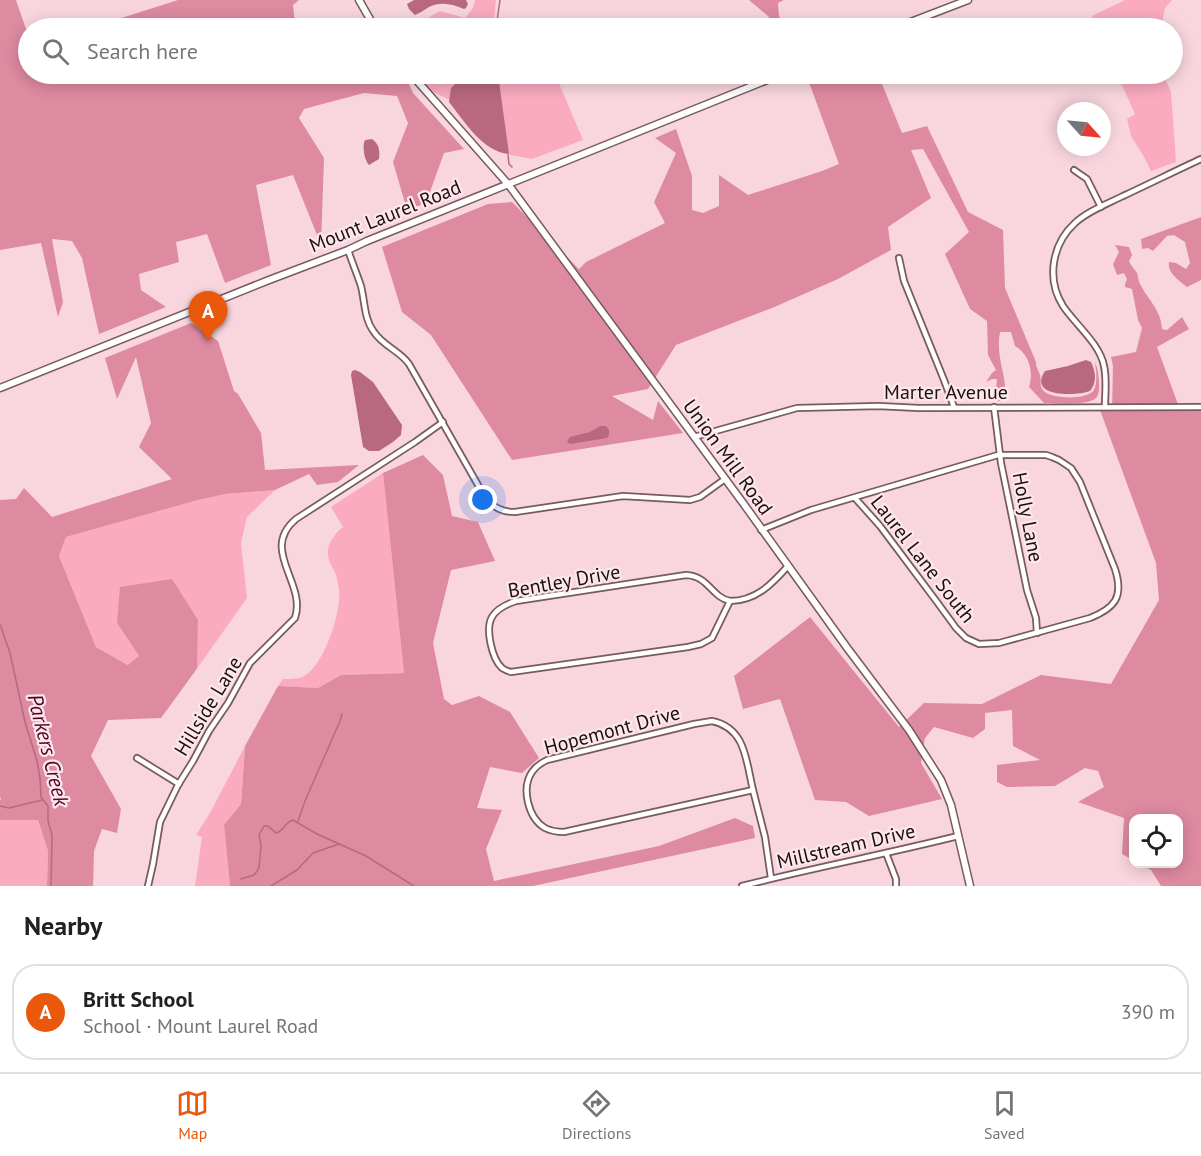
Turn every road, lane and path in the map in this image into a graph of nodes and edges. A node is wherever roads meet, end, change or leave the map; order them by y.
1 (359, 0) edge
2 (965, 1) edge
3 (369, 18) edge
4 (921, 18) edge
5 (420, 84) edge
6 (757, 84) edge
7 (1201, 159) edge
8 (1074, 170) dead end
9 (508, 184) junction
10 (1101, 207) junction
11 (348, 250) junction
12 (899, 258) dead end
13 (0, 388) edge
14 (1105, 406) junction
15 (954, 407) junction
16 (994, 407) junction
17 (1201, 407) edge
18 (443, 423) junction
19 (694, 437) junction
20 (1001, 455) junction
21 (725, 479) junction
22 (855, 498) junction
23 (761, 530) junction
24 (788, 566) junction
25 (730, 601) junction
26 (1037, 633) junction
27 (137, 758) dead end
28 (179, 784) junction
29 (753, 790) junction
30 (958, 836) junction
31 (886, 853) junction
32 (771, 878) junction
33 (148, 886) edge
34 (742, 886) edge
35 (896, 886) edge
36 (969, 886) edge

1 - 3 street
2 - 4 street
5 - 9 street, Union Mill Road
6 - 9 street, Mount Laurel Road
7 - 10 street
8 - 10 street
9 - 11 street, Mount Laurel Road
9 - 19 street, Union Mill Road
10 - 14 street
11 - 13 street, Mount Laurel Road
11 - 18 street
12 - 15 street
14 - 16 street, Marter Avenue
14 - 17 street, Marter Avenue
15 - 16 street, Marter Avenue
15 - 19 street, Marter Avenue
16 - 20 street, Holly Lane
18 - 21 street
18 - 28 street, Hillside Lane
19 - 21 street, Union Mill Road
20 - 22 street, Laurel Lane South
20 - 26 street, Holly Lane
20 - 26 street, Laurel Lane South
21 - 23 street, Union Mill Road
22 - 23 street, Laurel Lane South
22 - 26 street, Laurel Lane South
23 - 24 street, Union Mill Road
24 - 25 street
24 - 30 street, Union Mill Road
25 - 25 street, Bentley Drive
27 - 28 street
28 - 33 street, Hillside Lane
29 - 29 street, Hopemont Drive
29 - 32 street, Hopemont Drive
30 - 31 street, Millstream Drive
30 - 36 street, Union Mill Road
31 - 32 street, Millstream Drive
31 - 35 street
32 - 34 street, Millstream Drive

